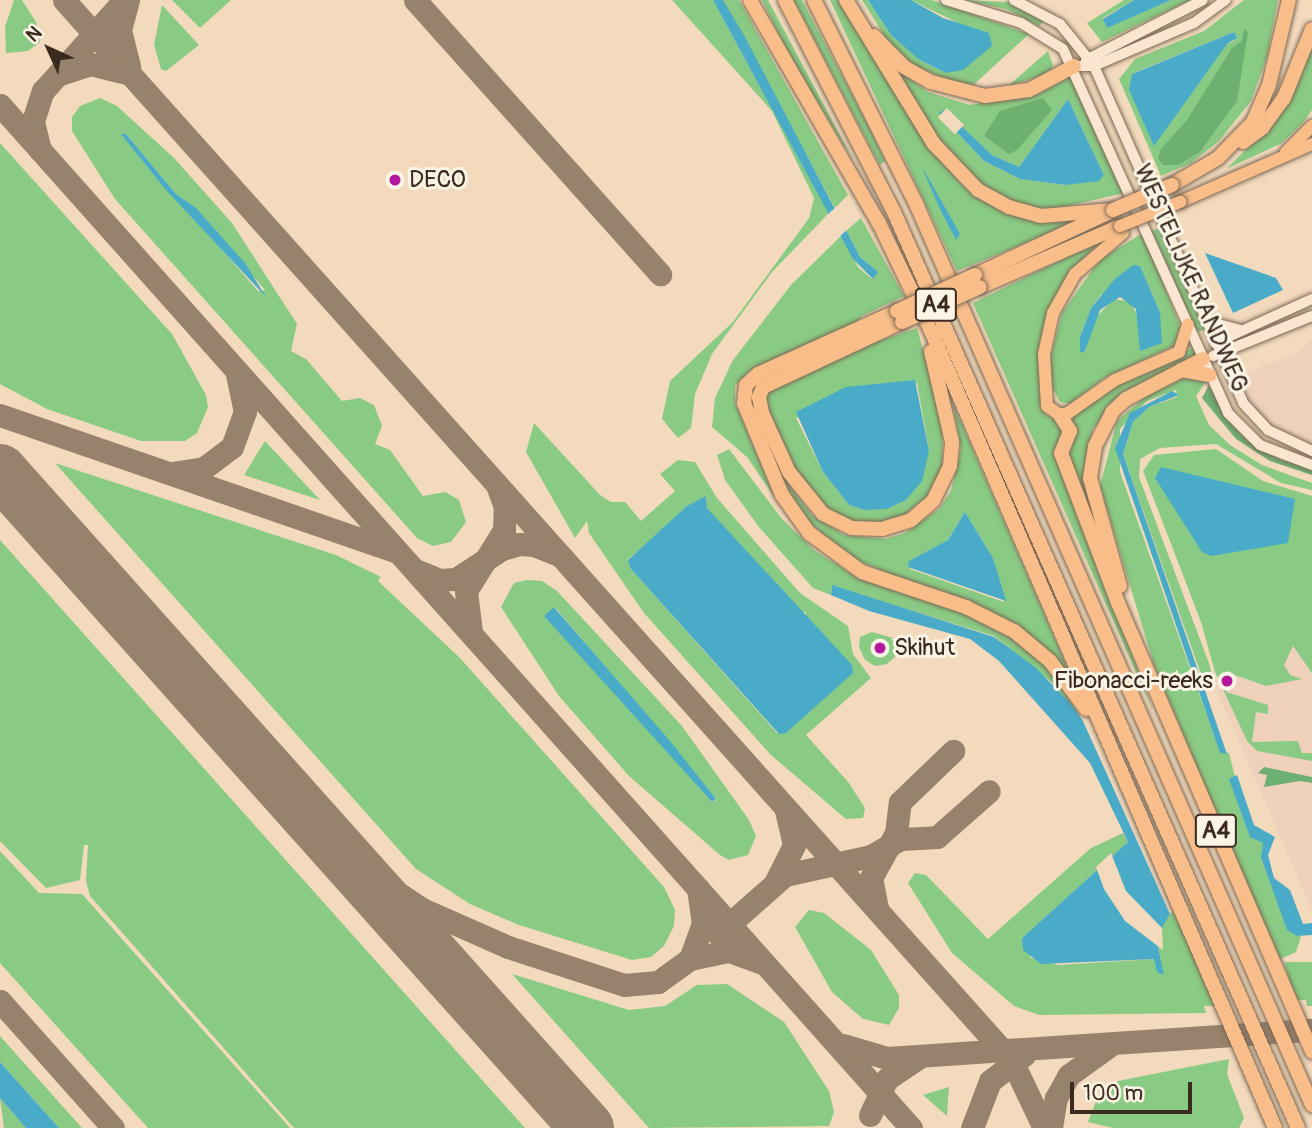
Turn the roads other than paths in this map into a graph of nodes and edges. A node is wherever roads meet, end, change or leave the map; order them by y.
1 (750, 0) edge
2 (785, 0) edge
3 (814, 0) edge
4 (846, 0) edge
5 (946, 0) edge
6 (1014, 0) edge
7 (1203, 0) edge
8 (1226, 0) edge
9 (1289, 0) edge
10 (858, 21) junction
11 (1312, 29) edge
12 (1092, 61) junction
13 (1074, 66) junction
14 (1312, 126) edge
15 (1312, 144) edge
16 (1281, 157) junction
17 (1218, 158) junction
18 (1113, 210) junction
19 (1122, 229) junction
20 (978, 281) junction
21 (910, 287) junction
22 (1312, 299) edge
23 (1312, 316) edge
24 (899, 317) junction
25 (1207, 321) junction
26 (1188, 324) junction
27 (1240, 330) junction
28 (1237, 347) junction
29 (1217, 348) junction
30 (1203, 359) junction
31 (1180, 370) junction
32 (1227, 370) junction
33 (1210, 375) junction
34 (1060, 415) junction
35 (1312, 451) edge
36 (1312, 465) edge
37 (1144, 663) junction
38 (1112, 755) junction
39 (1312, 1052) edge
40 (1312, 1105) edge
41 (1275, 1128) edge
42 (1298, 1128) edge

1 - 21 highway, A4
2 - 42 highway, A4
3 - 40 highway, A4
4 - 10 highway
5 - 13 street, WESTELIJKE RANDWEG
6 - 12 street, WESTELIJKE RANDWEG
7 - 12 street
8 - 12 street
9 - 17 highway
10 - 13 highway
10 - 18 highway
11 - 17 highway
12 - 13 street
12 - 25 street, WESTELIJKE RANDWEG
13 - 26 street, WESTELIJKE RANDWEG
14 - 16 main road
15 - 16 main road
16 - 19 main road, bridge
17 - 18 highway, bridge
18 - 20 highway, A4
19 - 20 highway, A4
19 - 34 main road
20 - 24 highway, A4, bridge
21 - 24 highway, A4
21 - 38 highway, A4
22 - 27 street
23 - 28 street
24 - 38 highway, A4
25 - 27 street
25 - 29 street, WESTELIJKE RANDWEG
26 - 30 street, WESTELIJKE RANDWEG
26 - 34 main road
27 - 29 street
28 - 29 street
28 - 32 street
29 - 30 street
29 - 32 street, WESTELIJKE RANDWEG
30 - 31 highway, A4
30 - 33 street, WESTELIJKE RANDWEG
31 - 33 highway
31 - 37 highway, A4
32 - 35 street, WESTELIJKE RANDWEG
33 - 36 street, WESTELIJKE RANDWEG
34 - 37 highway, A4
37 - 39 highway, A4
38 - 41 highway, A4

